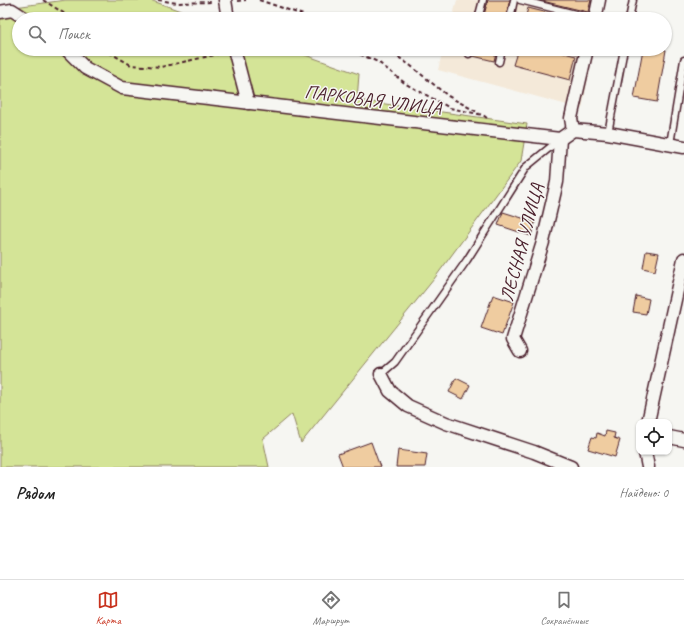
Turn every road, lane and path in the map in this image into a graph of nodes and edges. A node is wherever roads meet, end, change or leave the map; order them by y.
1 (44, 0) edge
2 (158, 0) edge
3 (246, 0) edge
4 (259, 0) edge
5 (483, 0) edge
6 (514, 0) edge
7 (520, 0) edge
8 (599, 0) edge
9 (633, 0) edge
10 (225, 1) edge
11 (0, 12) edge
12 (15, 12) edge
13 (62, 12) edge
14 (227, 12) edge
15 (294, 12) edge
16 (480, 12) edge
17 (511, 12) edge
18 (567, 12) edge
19 (596, 12) edge
20 (630, 12) edge
21 (73, 56) edge
22 (116, 56) edge
23 (208, 56) edge
24 (236, 56) edge
25 (364, 56) edge
26 (397, 56) edge
27 (500, 56) edge
28 (586, 56) edge
29 (623, 56) edge
30 (684, 60) edge
31 (499, 62) dead end
32 (248, 103) junction
33 (483, 115) junction
34 (488, 120) dead end
35 (573, 130) junction
36 (608, 133) junction
37 (560, 139) junction
38 (670, 144) junction
39 (684, 146) edge
40 (684, 259) edge
41 (520, 351) dead end
42 (381, 374) joint
43 (649, 419) edge
44 (672, 438) edge
45 (684, 440) edge
46 (646, 455) edge
47 (571, 467) edge
48 (648, 467) edge

1 - 13 path
2 - 10 path
3 - 10 path
4 - 15 path
5 - 16 lane
6 - 17 lane
7 - 18 lane
8 - 19 street
9 - 20 lane
10 - 14 street
11 - 12 street
21 - 32 street, ПАРКОВАЯ УЛИЦА
22 - 23 path
24 - 32 street
25 - 33 path
26 - 33 path
27 - 31 lane
28 - 35 street
29 - 36 lane
30 - 38 lane
32 - 37 street, ПАРКОВАЯ УЛИЦА
33 - 34 path
35 - 36 street
35 - 37 street
36 - 38 street
37 - 41 street, ЛЕСНАЯ УЛИЦА
37 - 42 lane
38 - 39 street
40 - 43 street
42 - 47 street
44 - 45 street
46 - 48 street

